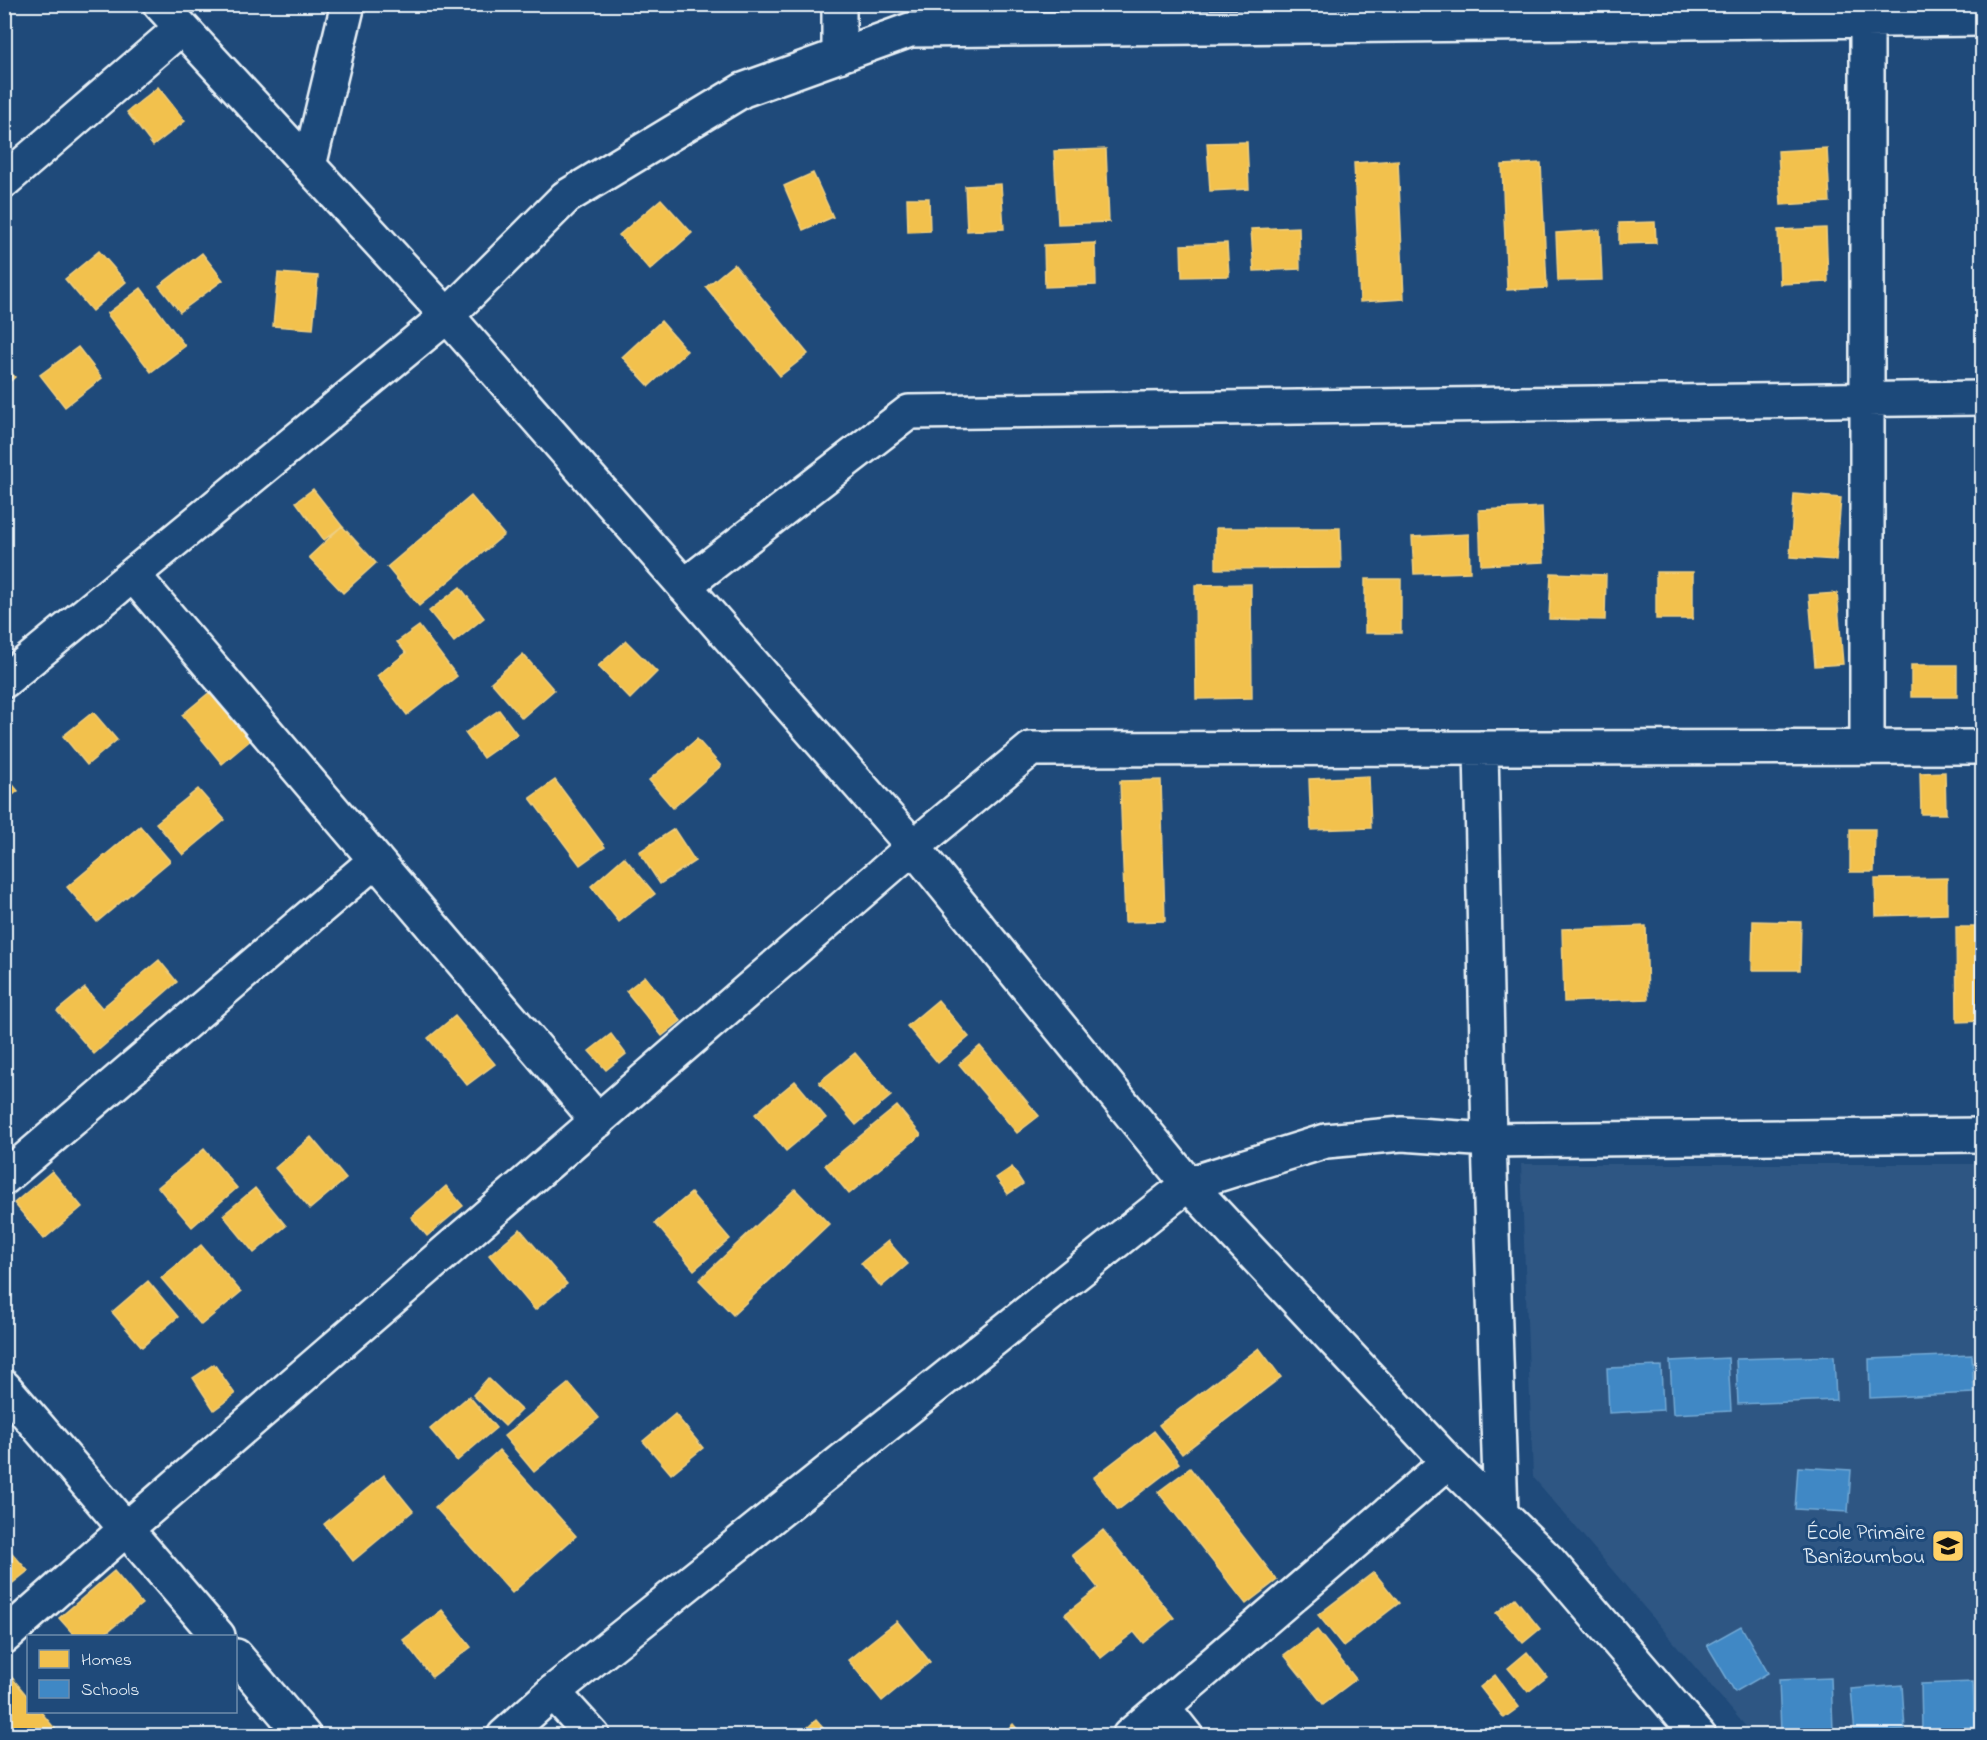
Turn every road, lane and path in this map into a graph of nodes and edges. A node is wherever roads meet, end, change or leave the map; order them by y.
1 (160, 4) edge
2 (348, 4) edge
3 (839, 4) edge
4 (1492, 14) edge
5 (1847, 15) edge
6 (1983, 19) edge
7 (181, 28) junction
8 (839, 56) junction
9 (309, 166) junction
10 (4, 181) edge
11 (447, 316) junction
12 (1983, 398) edge
13 (1867, 399) junction
14 (133, 575) junction
15 (684, 586) junction
16 (4, 681) edge
17 (1867, 747) junction
18 (1983, 747) edge
19 (1481, 748) junction
20 (913, 847) junction
21 (376, 860) junction
22 (598, 1120) junction
23 (1983, 1135) edge
24 (1489, 1140) junction
25 (4, 1178) edge
26 (1188, 1184) junction
27 (4, 1387) edge
28 (1448, 1462) junction
29 (1502, 1514) junction
30 (126, 1529) junction
31 (217, 1635) edge
32 (4, 1636) edge
33 (237, 1657) edge
34 (553, 1692) junction
35 (1163, 1707) junction
36 (304, 1736) edge
37 (504, 1736) edge
38 (593, 1736) edge
39 (1129, 1736) edge
40 (1186, 1736) edge
41 (1699, 1736) edge

1 - 7 street
2 - 9 street
3 - 8 street
4 - 5 street
4 - 8 street
5 - 6 street
5 - 13 street
7 - 9 street
7 - 10 street
8 - 11 street
9 - 11 street
11 - 14 street
11 - 15 street
12 - 13 street
13 - 15 street
13 - 17 street
14 - 16 street
14 - 21 street
15 - 20 street
17 - 18 street
17 - 19 street
19 - 20 street
19 - 24 street
20 - 22 street
20 - 26 street
21 - 22 street
21 - 25 street
22 - 30 street
23 - 24 street
24 - 26 street
24 - 29 street
26 - 28 street
26 - 34 street
27 - 30 street
28 - 29 street
28 - 35 street
29 - 41 street
30 - 31 street
30 - 32 street
33 - 36 street
34 - 37 street
34 - 38 street
35 - 39 street
35 - 40 street

